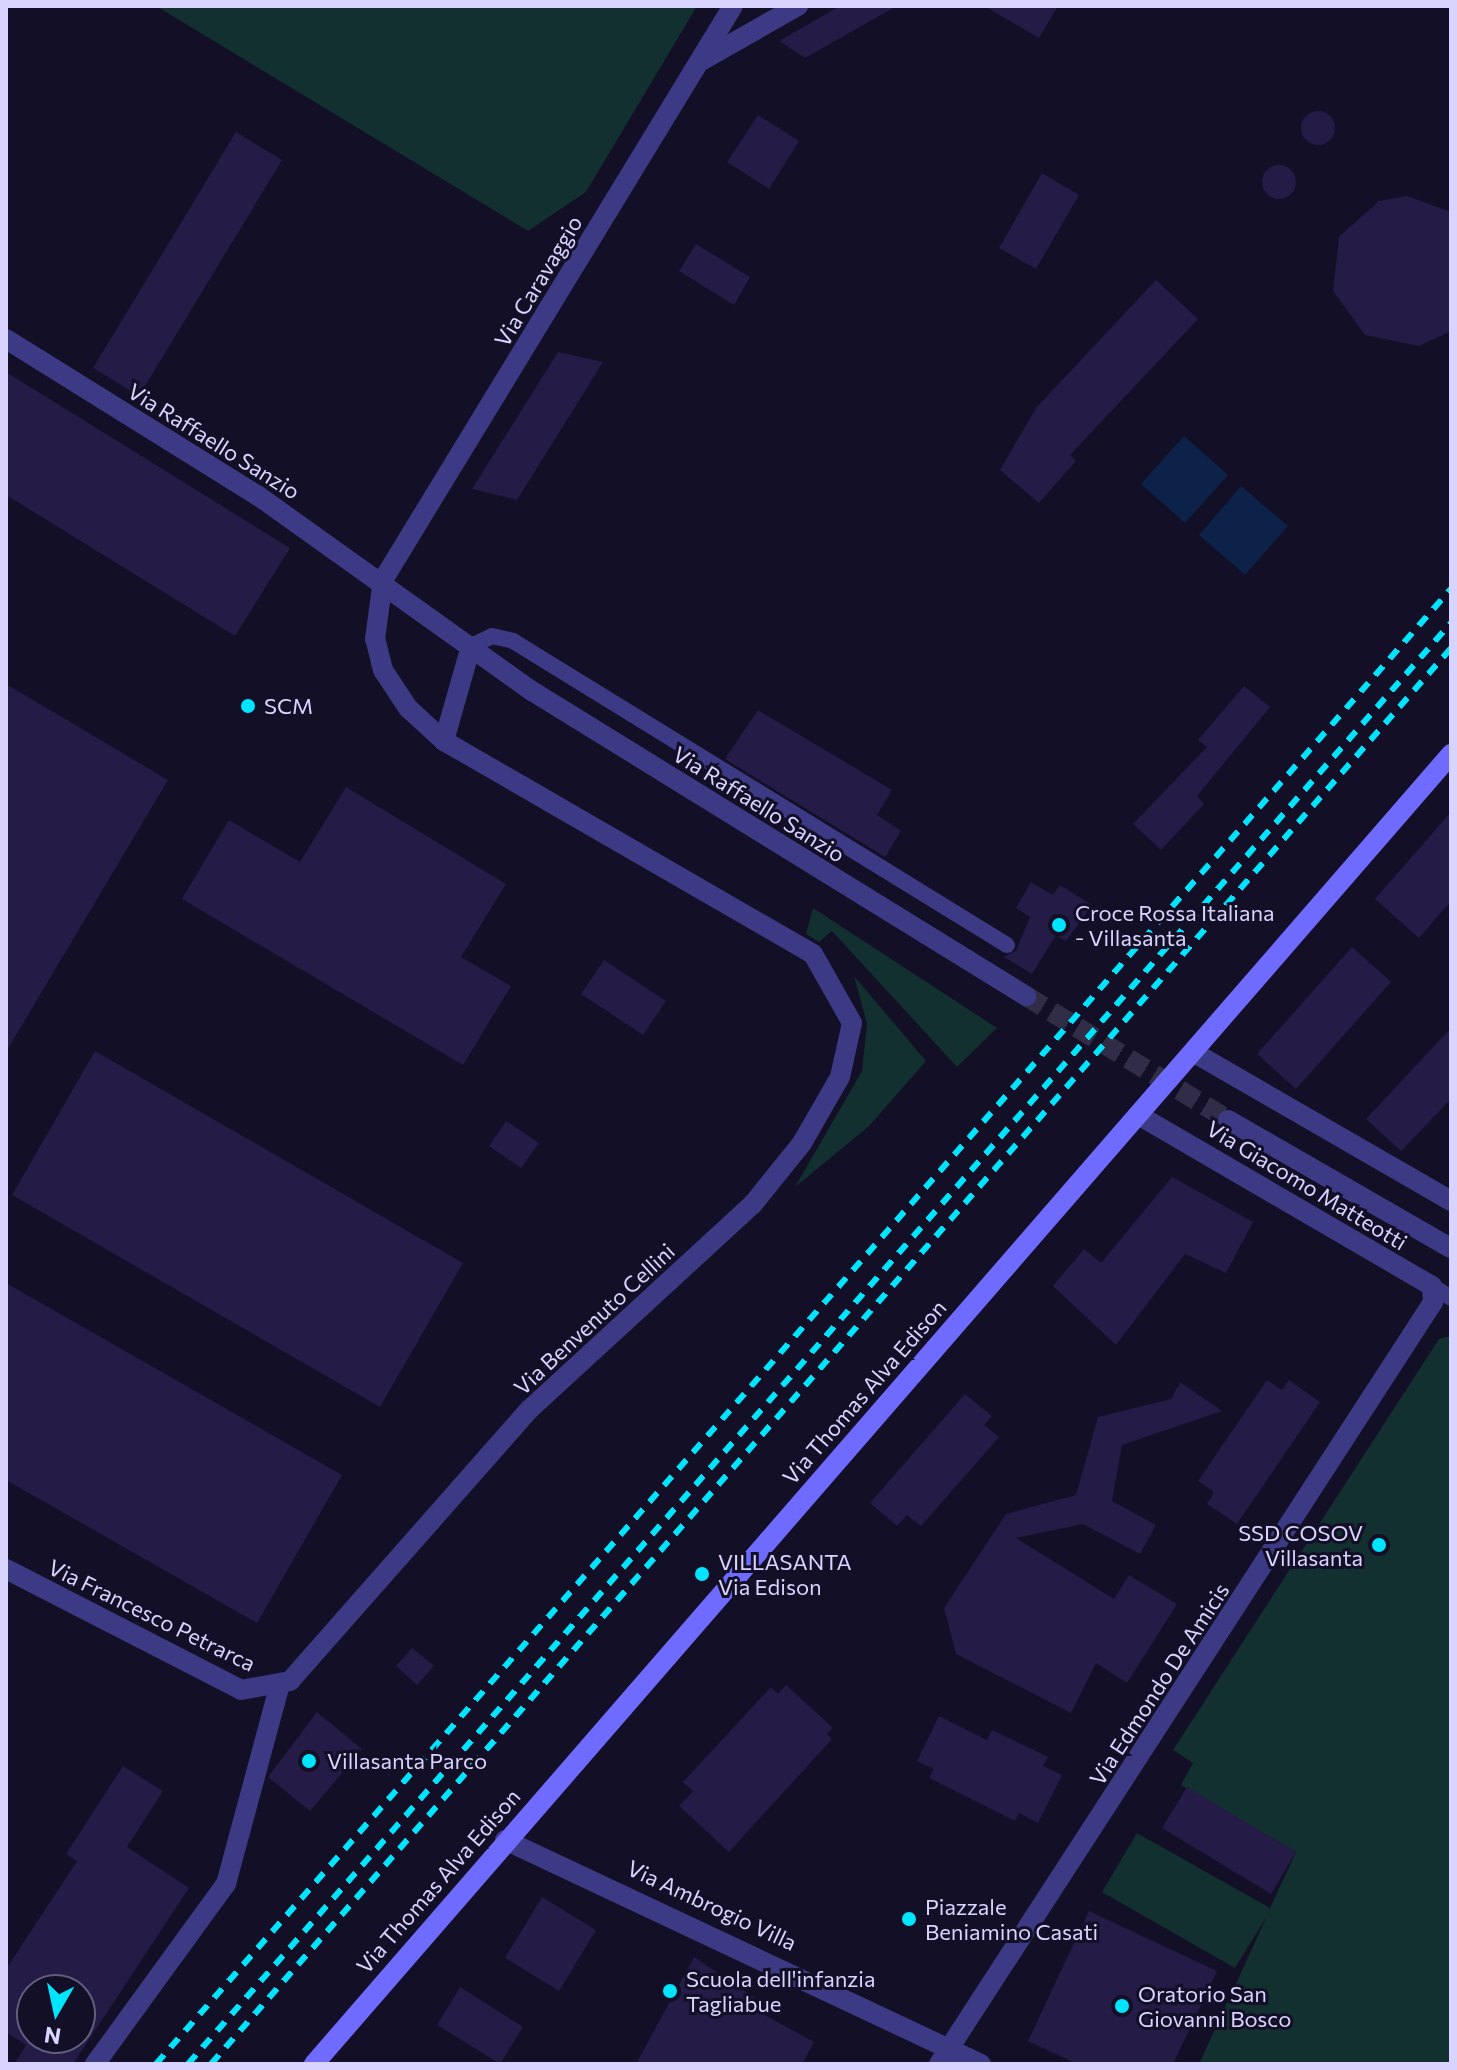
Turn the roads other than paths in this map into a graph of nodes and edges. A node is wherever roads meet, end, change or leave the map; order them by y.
1 (733, 6) edge
2 (798, 6) edge
3 (698, 63) junction
4 (6, 339) edge
5 (383, 580) junction
6 (471, 646) junction
7 (444, 741) junction
8 (1451, 754) edge
9 (1007, 945) dead end
10 (1026, 996) tunnel mouth
11 (1193, 1052) junction
12 (1138, 1115) junction
13 (1228, 1120) tunnel mouth
14 (1451, 1201) edge
15 (1451, 1248) edge
16 (1432, 1286) junction
17 (1451, 1298) edge
18 (6, 1569) edge
19 (279, 1687) junction
20 (505, 1840) junction
21 (944, 2056) edge
22 (95, 2064) edge
23 (314, 2064) edge
24 (981, 2064) edge

1 - 3 street, Via Caravaggio
2 - 3 street
3 - 5 street, Via Caravaggio
4 - 5 street, Via Raffaello Sanzio
5 - 6 street, Via Raffaello Sanzio
5 - 7 street, Via Benvenuto Cellini
6 - 7 street
6 - 9 lane, Via Raffaello Sanzio
6 - 10 street, Via Raffaello Sanzio
7 - 19 street, Via Benvenuto Cellini
8 - 11 main road, Via Thomas Alva Edison
11 - 12 main road, Via Thomas Alva Edison
11 - 14 street
12 - 16 street, Via Giacomo Matteotti
12 - 20 main road, Via Thomas Alva Edison
13 - 15 street, Via Giacomo Matteotti
16 - 17 lane, Via Giacomo Matteotti
16 - 21 street, Via Edmondo De Amicis
18 - 19 street, Via Francesco Petrarca
19 - 22 street, Via Benvenuto Cellini
20 - 21 street, Via Ambrogio Villa
20 - 23 main road, Via Thomas Alva Edison
21 - 24 street, Via Ambrogio Villa

